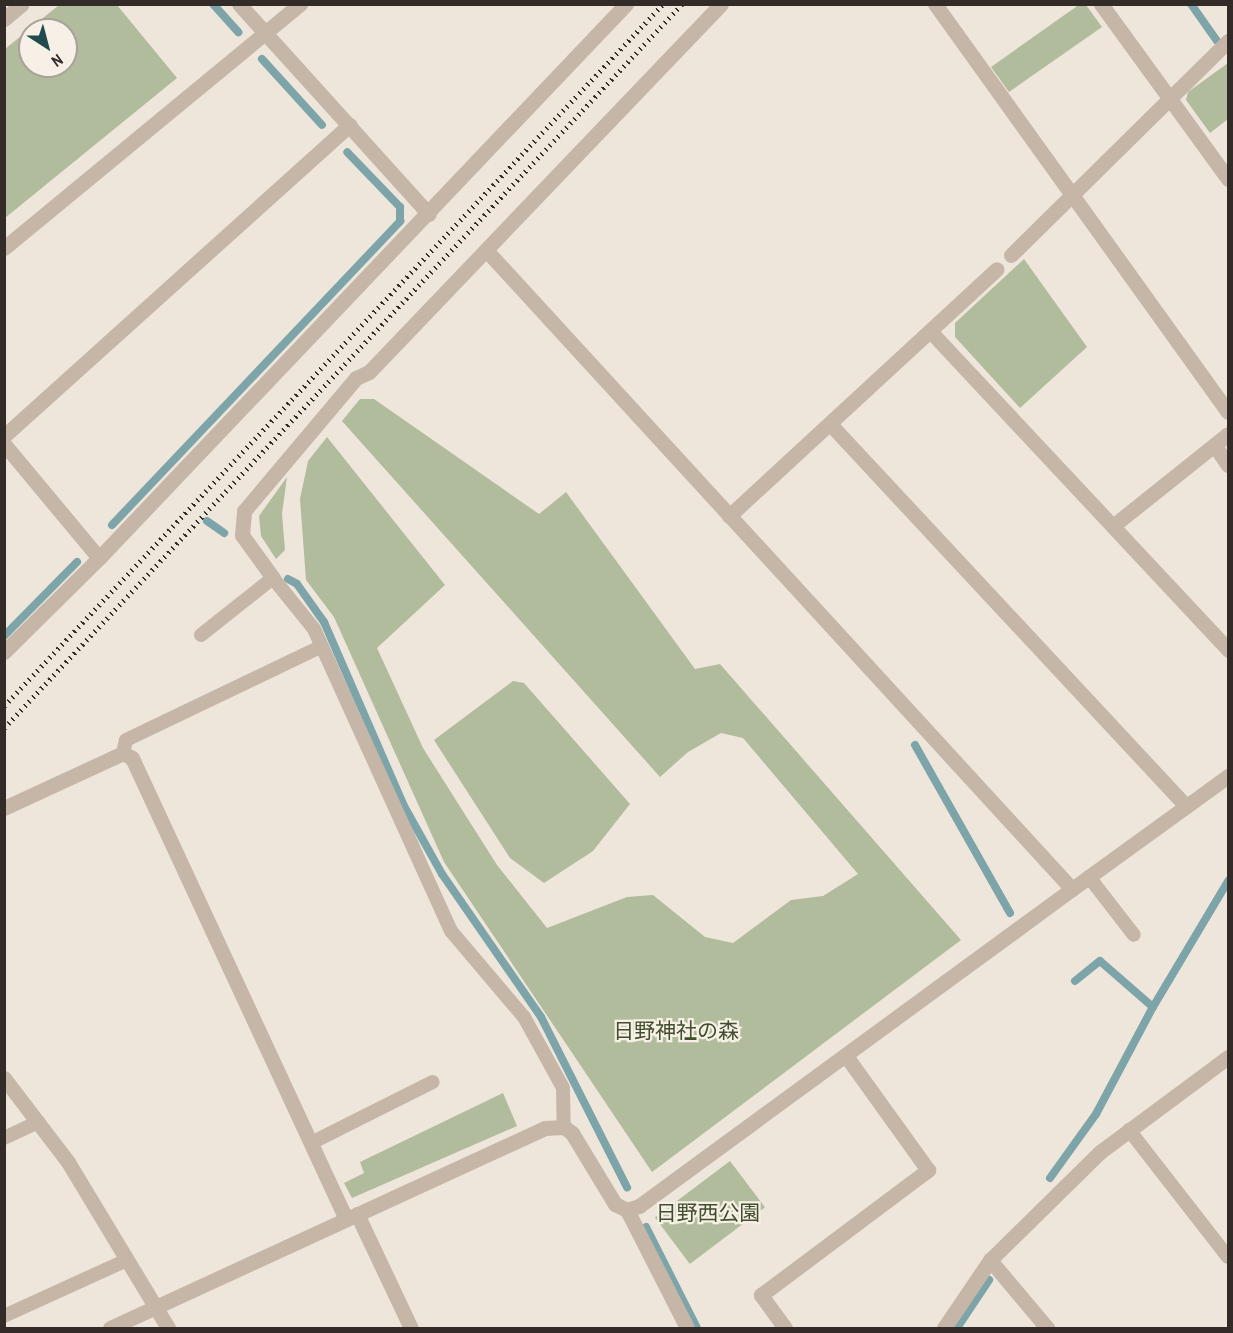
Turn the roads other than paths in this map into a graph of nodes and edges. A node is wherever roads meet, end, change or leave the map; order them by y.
1 (22, 4) edge
2 (238, 4) edge
3 (300, 4) edge
4 (626, 4) edge
5 (721, 4) edge
6 (935, 4) edge
7 (1101, 4) edge
8 (4, 19) edge
9 (265, 34) junction
10 (1228, 41) edge
11 (1170, 99) junction
12 (350, 125) junction
13 (1228, 179) edge
14 (1071, 196) junction
15 (429, 214) junction
16 (4, 248) edge
17 (486, 250) junction
18 (1011, 255) dead end
19 (997, 269) dead end
20 (930, 331) junction
21 (1228, 412) edge
22 (830, 424) junction
23 (1228, 434) edge
24 (4, 436) edge
25 (4, 444) edge
26 (1215, 446) junction
27 (1228, 465) edge
28 (729, 516) junction
29 (1114, 525) junction
30 (99, 558) junction
31 (273, 578) junction
32 (201, 635) dead end
33 (322, 646) junction
34 (1228, 650) edge
35 (4, 652) edge
36 (123, 753) junction
37 (1228, 776) edge
38 (1186, 806) junction
39 (4, 808) edge
40 (1089, 877) junction
41 (1072, 889) junction
42 (1134, 935) dead end
43 (846, 1056) junction
44 (1227, 1062) edge
45 (4, 1078) edge
46 (434, 1082) dead end
47 (38, 1122) junction
48 (564, 1128) junction
49 (1129, 1130) junction
50 (4, 1138) edge
51 (311, 1143) junction
52 (627, 1210) junction
53 (351, 1216) junction
54 (1228, 1257) edge
55 (127, 1260) junction
56 (990, 1260) junction
57 (156, 1308) junction
58 (4, 1316) edge
59 (110, 1329) edge
60 (168, 1329) edge
61 (411, 1329) edge
62 (687, 1329) edge
63 (785, 1329) edge
64 (944, 1329) edge
65 (1047, 1329) edge

1 - 8 street
2 - 9 street
3 - 9 street
4 - 15 street
5 - 17 street
6 - 14 street
7 - 11 street
9 - 12 street
9 - 16 street
10 - 11 street
11 - 13 street
11 - 14 street
12 - 15 street
12 - 24 street
14 - 18 street
14 - 21 street
15 - 30 street
17 - 28 street
17 - 31 street
19 - 20 street
20 - 22 street
20 - 29 street
22 - 28 street
22 - 38 street
23 - 26 street
25 - 30 street
26 - 27 street
26 - 29 street
28 - 41 street
29 - 34 street
30 - 35 street
31 - 32 lane
31 - 33 lane
33 - 36 lane
33 - 48 lane
36 - 39 street
36 - 51 street
37 - 38 street
38 - 40 street
40 - 41 street
40 - 42 lane
41 - 43 street
43 - 52 street
43 - 63 street
44 - 49 street
45 - 47 street
46 - 51 lane
47 - 50 lane
47 - 55 street
48 - 52 street
48 - 53 street
49 - 54 lane
49 - 56 street
51 - 53 street
52 - 62 street
53 - 57 street
53 - 61 street
55 - 57 street
55 - 58 lane
56 - 64 street
56 - 65 street
57 - 59 street
57 - 60 street

